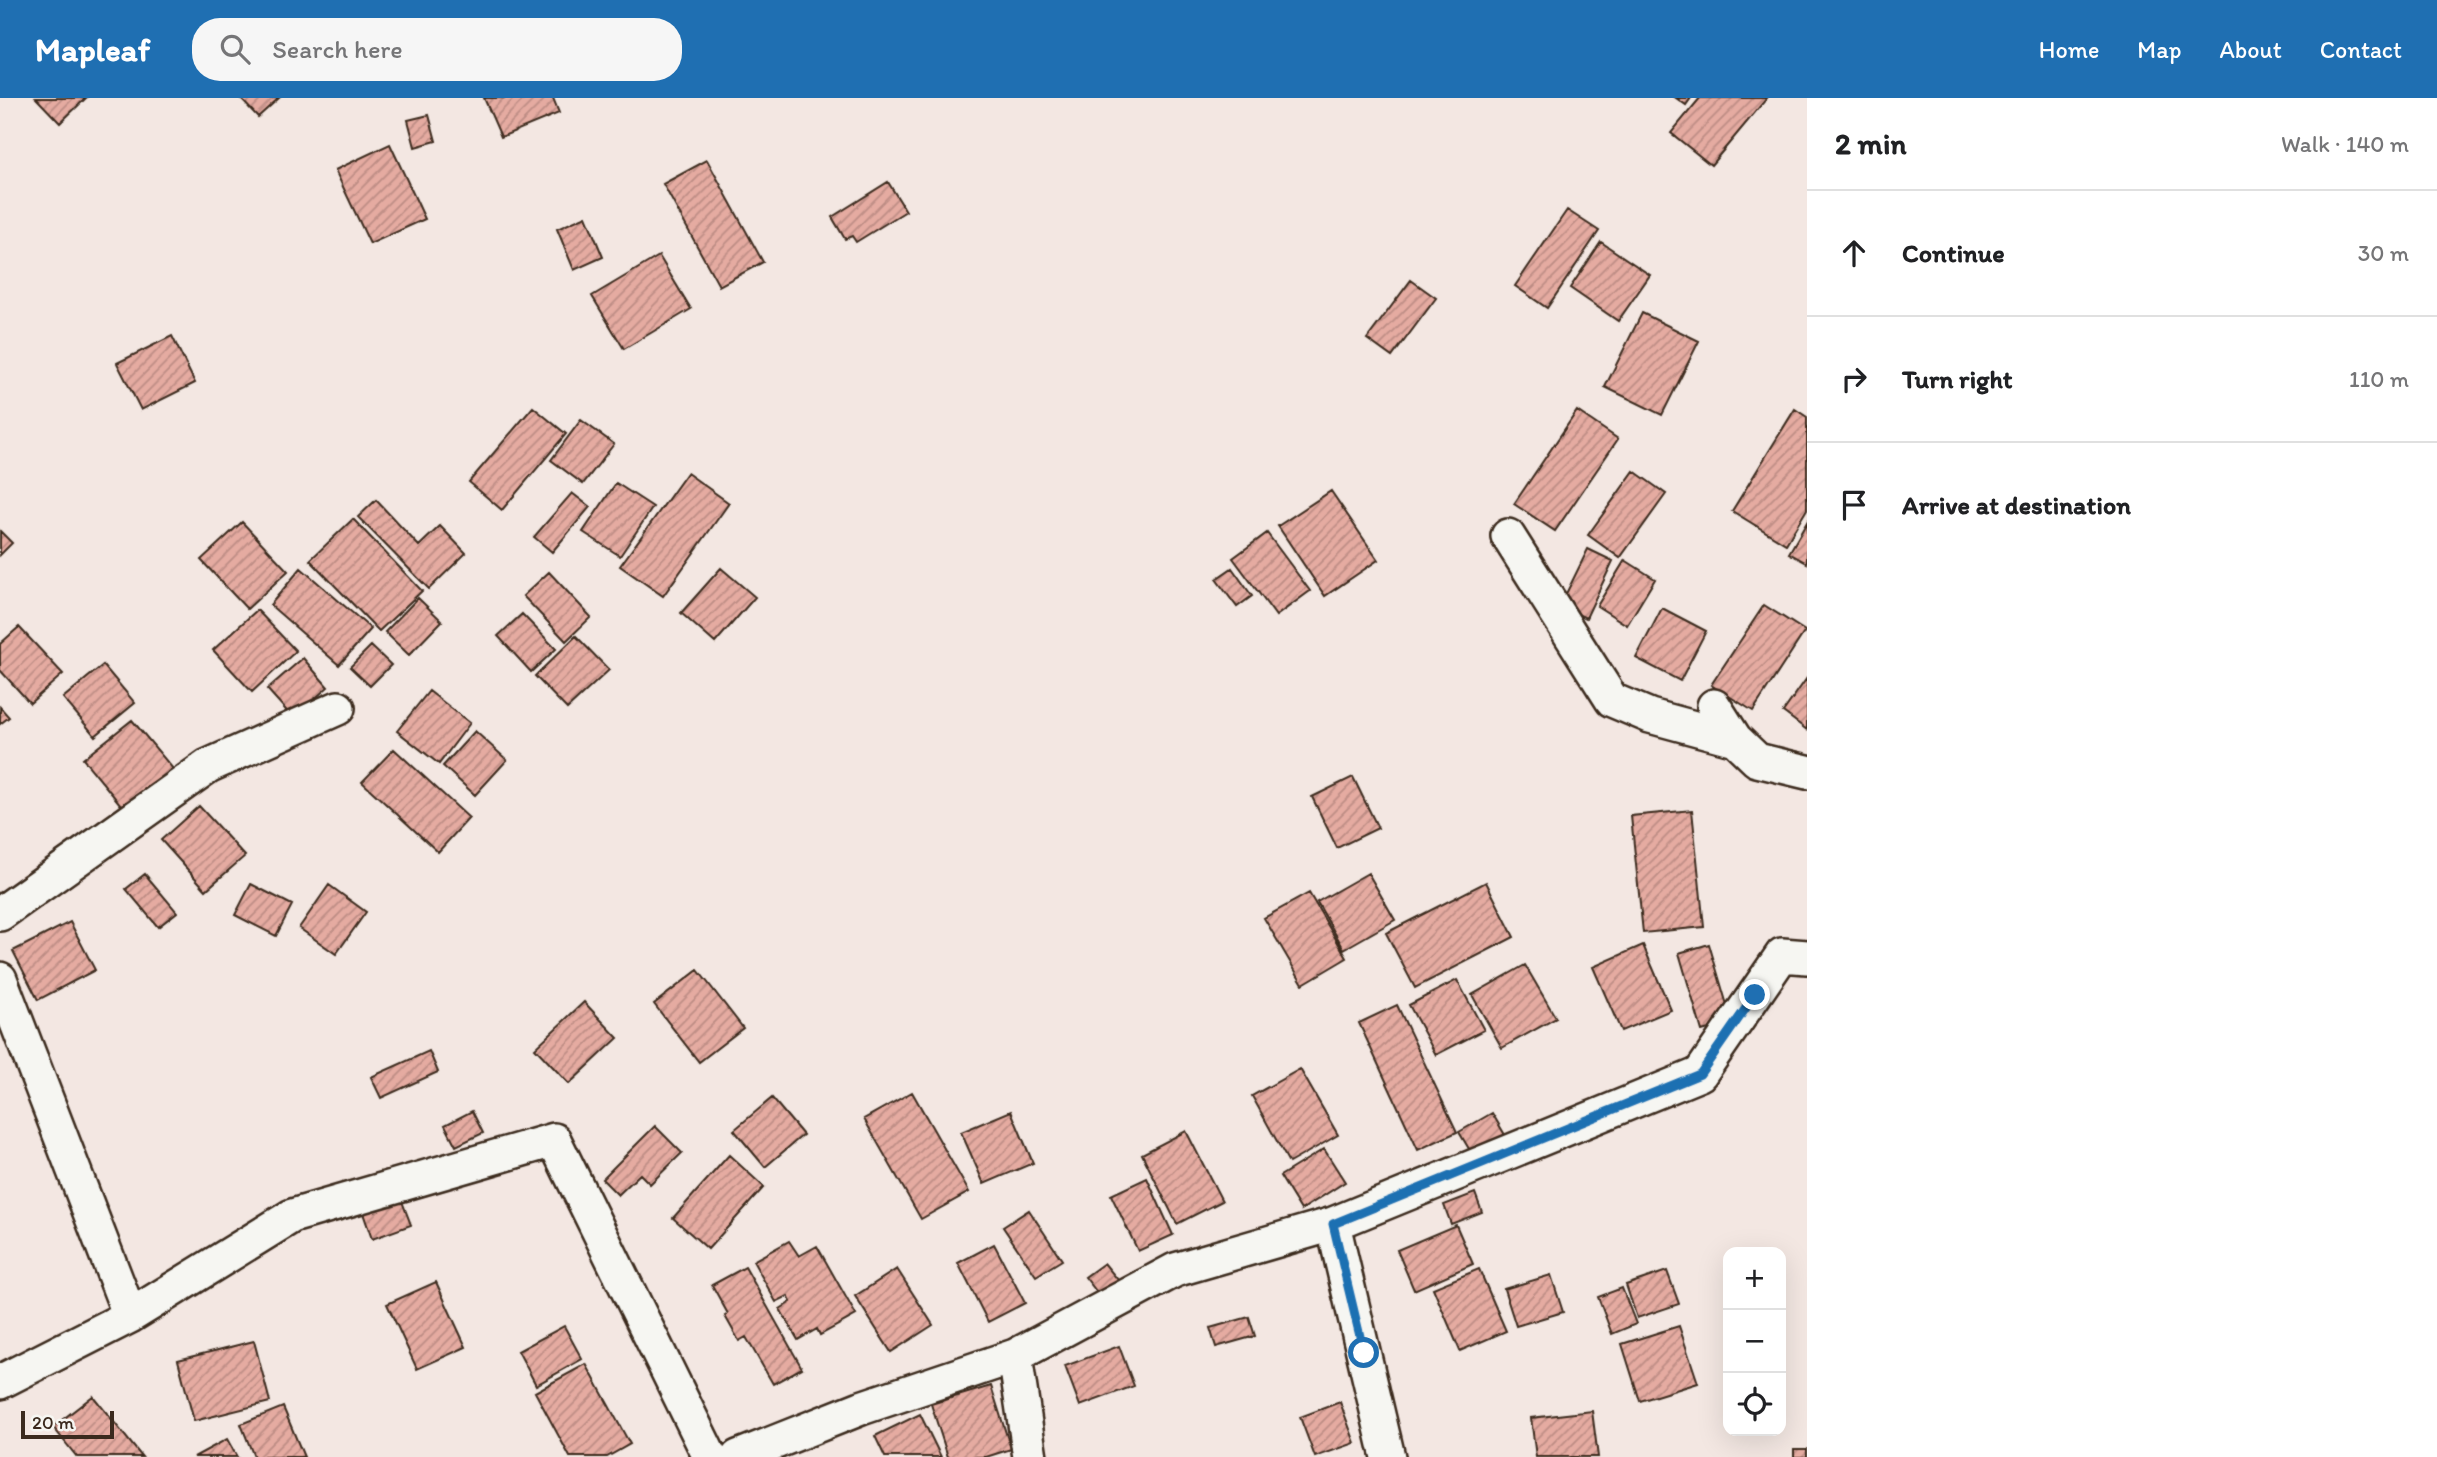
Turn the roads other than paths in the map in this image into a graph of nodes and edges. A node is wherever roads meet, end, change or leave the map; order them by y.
1 (1508, 536) dead end
2 (1714, 706) dead end
3 (338, 708) dead end
4 (1735, 739) junction
5 (1807, 772) edge
6 (0, 914) edge
7 (1807, 957) edge
8 (0, 979) edge
9 (1333, 1224) junction
10 (130, 1316) junction
11 (1015, 1356) junction
12 (0, 1382) edge
13 (710, 1457) edge
14 (738, 1457) edge
15 (1030, 1457) edge
16 (1388, 1457) edge

1 - 4 street
2 - 4 street
3 - 6 street
4 - 5 street
7 - 9 street
8 - 10 street
9 - 11 street
9 - 16 street
10 - 12 street
10 - 13 street
11 - 14 street
11 - 15 street

